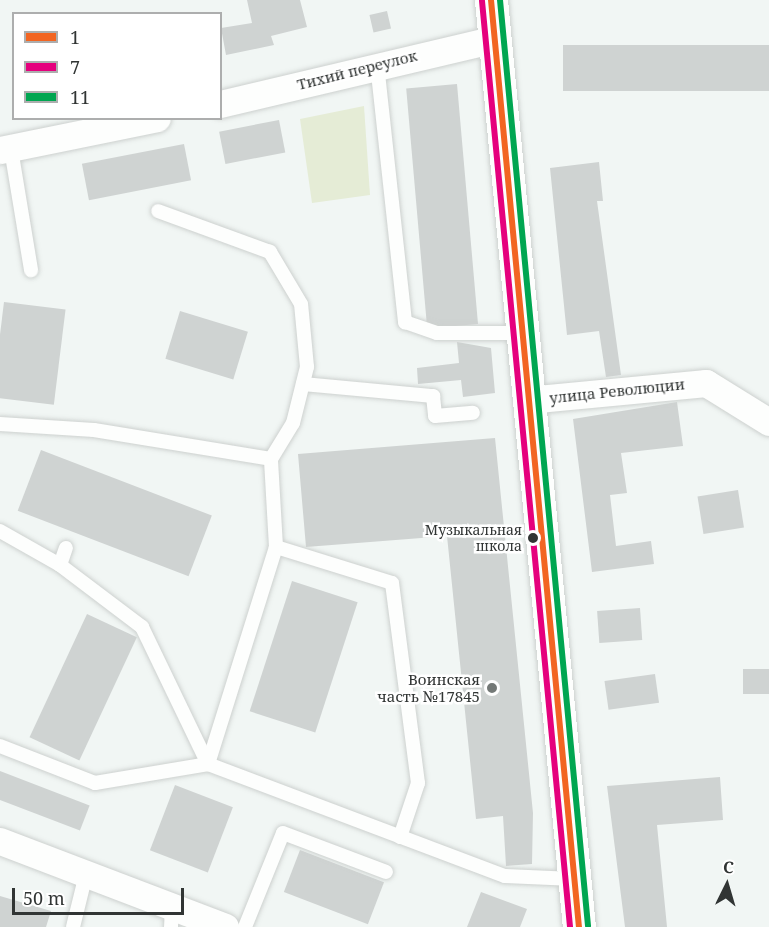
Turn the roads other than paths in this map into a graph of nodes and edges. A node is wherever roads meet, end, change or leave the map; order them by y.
1 (491, 0) edge
2 (494, 39) junction
3 (377, 64) junction
4 (222, 103) edge
5 (147, 120) edge
6 (5, 149) edge
7 (159, 211) dead end
8 (31, 270) dead end
9 (520, 333) junction
10 (303, 384) junction
11 (527, 400) junction
12 (473, 413) dead end
13 (769, 422) edge
14 (0, 424) edge
15 (271, 459) junction
16 (0, 531) edge
17 (276, 547) junction
18 (66, 548) dead end
19 (60, 566) junction
20 (0, 746) edge
21 (208, 764) junction
22 (400, 837) junction
23 (0, 841) edge
24 (386, 872) dead end
25 (86, 874) junction
26 (574, 879) junction
27 (171, 917) edge
28 (73, 927) edge
29 (225, 927) edge
30 (245, 927) edge
31 (579, 927) edge

1 - 2 street
2 - 3 street, Тихий переулок
2 - 9 street
3 - 4 street, Тихий переулок
3 - 9 lane
5 - 6 street
6 - 8 lane
7 - 10 lane
9 - 11 street
10 - 12 lane
10 - 15 lane
11 - 13 street, улица Революции
11 - 26 street
14 - 15 lane
15 - 17 lane
16 - 19 lane
17 - 21 lane
17 - 22 lane
18 - 19 lane
19 - 21 lane
20 - 21 lane
21 - 22 lane
22 - 26 lane
23 - 25 street
24 - 30 lane
25 - 27 street
25 - 28 lane
26 - 31 street
27 - 29 street

